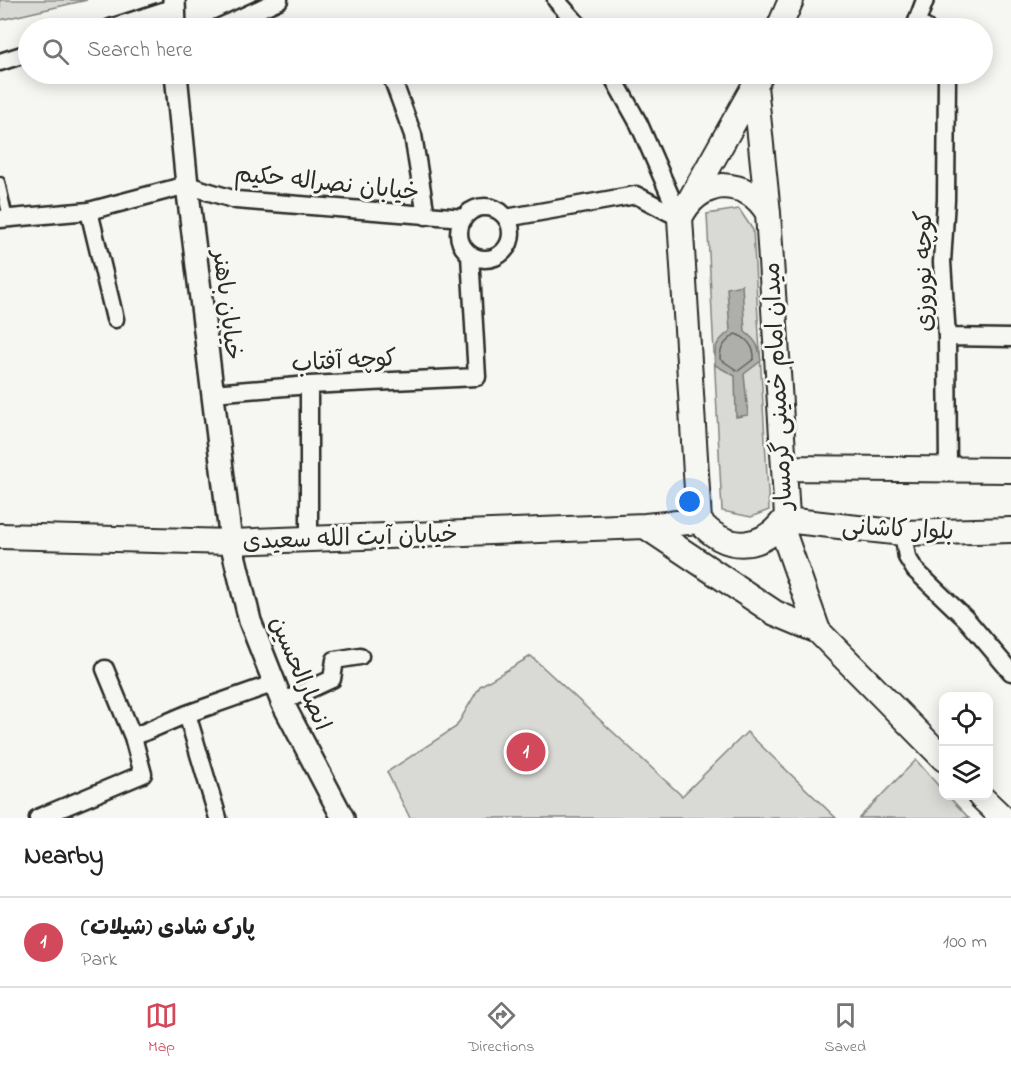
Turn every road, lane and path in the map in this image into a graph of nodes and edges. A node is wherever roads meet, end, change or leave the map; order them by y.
1 (279, 0) edge
2 (556, 0) edge
3 (791, 0) edge
4 (925, 0) edge
5 (175, 4) edge
6 (137, 18) edge
7 (240, 18) edge
8 (572, 18) edge
9 (783, 18) edge
10 (918, 18) edge
11 (18, 56) edge
12 (0, 62) edge
13 (178, 84) edge
14 (394, 84) edge
15 (617, 84) edge
16 (756, 84) edge
17 (758, 84) edge
18 (946, 84) edge
19 (0, 182) edge
20 (187, 185) junction
21 (89, 211) junction
22 (683, 213) junction
23 (768, 213) junction
24 (426, 216) junction
25 (464, 218) junction
26 (506, 218) junction
27 (4, 219) edge
28 (470, 255) junction
29 (115, 319) dead end
30 (947, 338) junction
31 (1011, 338) edge
32 (309, 385) junction
33 (213, 393) junction
34 (785, 468) junction
35 (948, 469) junction
36 (1011, 470) edge
37 (699, 521) junction
38 (783, 523) junction
39 (645, 526) junction
40 (1011, 530) edge
41 (903, 533) junction
42 (0, 536) edge
43 (309, 539) junction
44 (231, 542) junction
45 (818, 631) junction
46 (360, 656) dead end
47 (105, 669) dead end
48 (1011, 672) edge
49 (279, 693) junction
50 (187, 714) junction
51 (133, 737) junction
52 (939, 754) edge
53 (985, 800) edge
54 (65, 813) edge
55 (38, 818) edge
56 (218, 818) edge
57 (343, 818) edge
58 (1003, 818) edge

1 - 7 street
2 - 8 street
3 - 9 main road
4 - 10 street
5 - 6 street
11 - 12 street
13 - 20 street, خیابان باهنر
14 - 24 street
15 - 22 street
16 - 22 main road
17 - 23 main road, میدان امام خمینی گرمسار
18 - 30 street, کوچه نوروزی
19 - 27 lane
20 - 21 street
20 - 24 street, خیابان نصراله حکیم
20 - 33 street, خیابان باهنر
21 - 27 street
21 - 29 street
22 - 23 main road
22 - 26 street
22 - 37 main road
23 - 34 main road, میدان امام خمینی گرمسار
24 - 25 street, خیابان نصراله حکیم
25 - 26 street
25 - 28 street
26 - 28 street
28 - 32 street, کوچه آفتاب
30 - 31 street
30 - 35 street, کوچه نوروزی
32 - 33 street, کوچه آفتاب
32 - 43 street
33 - 44 street, خیابان باهنر
34 - 35 main road
34 - 38 main road, میدان امام خمینی گرمسار
35 - 36 main road
37 - 38 main road, میدان امام خمینی گرمسار
37 - 39 main road, خیابان آیت الله سعیدی
38 - 41 main road, بلوار کاشانی
38 - 45 main road
39 - 43 main road, خیابان آیت الله سعیدی
39 - 45 main road
40 - 41 main road, بلوار کاشانی
41 - 48 street
42 - 44 main road, خیابان آیت الله سعیدی
43 - 44 main road, خیابان آیت الله سعیدی
44 - 49 street, انصارالحسین
45 - 52 main road
46 - 49 street
47 - 51 street
49 - 50 street
49 - 57 street, انصارالحسین
50 - 51 street
50 - 56 street
51 - 54 street
53 - 58 main road
54 - 55 street

